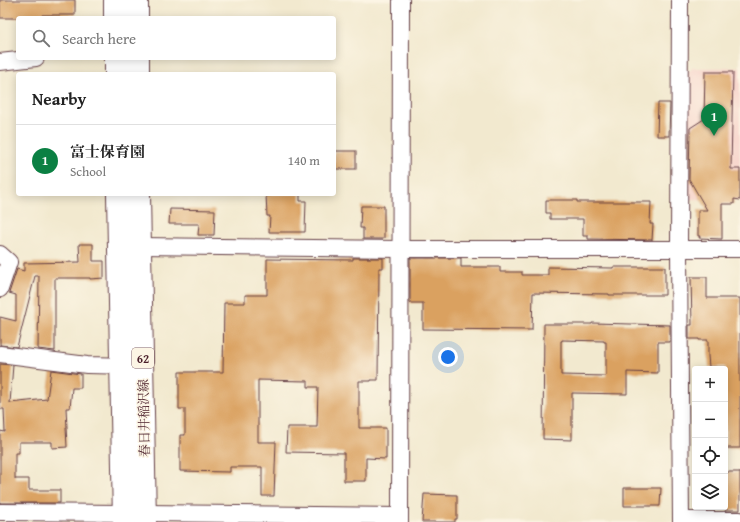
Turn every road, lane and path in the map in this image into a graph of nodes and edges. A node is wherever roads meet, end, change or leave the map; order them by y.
1 (115, 0) edge
2 (137, 0) edge
3 (401, 0) edge
4 (680, 0) edge
5 (115, 16) edge
6 (137, 16) edge
7 (18, 60) edge
8 (116, 60) edge
9 (138, 60) edge
10 (0, 62) edge
11 (116, 72) edge
12 (138, 72) edge
13 (118, 196) edge
14 (140, 196) edge
15 (140, 246) junction
16 (400, 249) junction
17 (679, 249) junction
18 (740, 249) edge
19 (0, 254) edge
20 (0, 289) edge
21 (0, 354) edge
22 (121, 365) junction
23 (143, 366) junction
24 (0, 512) edge
25 (124, 517) edge
26 (145, 518) edge
27 (400, 519) edge
28 (740, 520) edge
29 (681, 521) edge

1 - 5 main road
2 - 6 main road
3 - 16 street
4 - 17 street
7 - 10 street
8 - 11 main road
9 - 12 main road
13 - 22 main road, 春日井稲沢線 / 62
14 - 15 main road, 春日井稲沢線 / 62
15 - 16 street
15 - 23 main road, 春日井稲沢線 / 62
16 - 17 street
16 - 27 street
17 - 18 street
17 - 29 street
19 - 20 street
21 - 22 street
22 - 23 street
22 - 25 main road, 春日井稲沢線 / 62
23 - 26 main road, 春日井稲沢線 / 62
24 - 25 street
26 - 27 street
28 - 29 street

